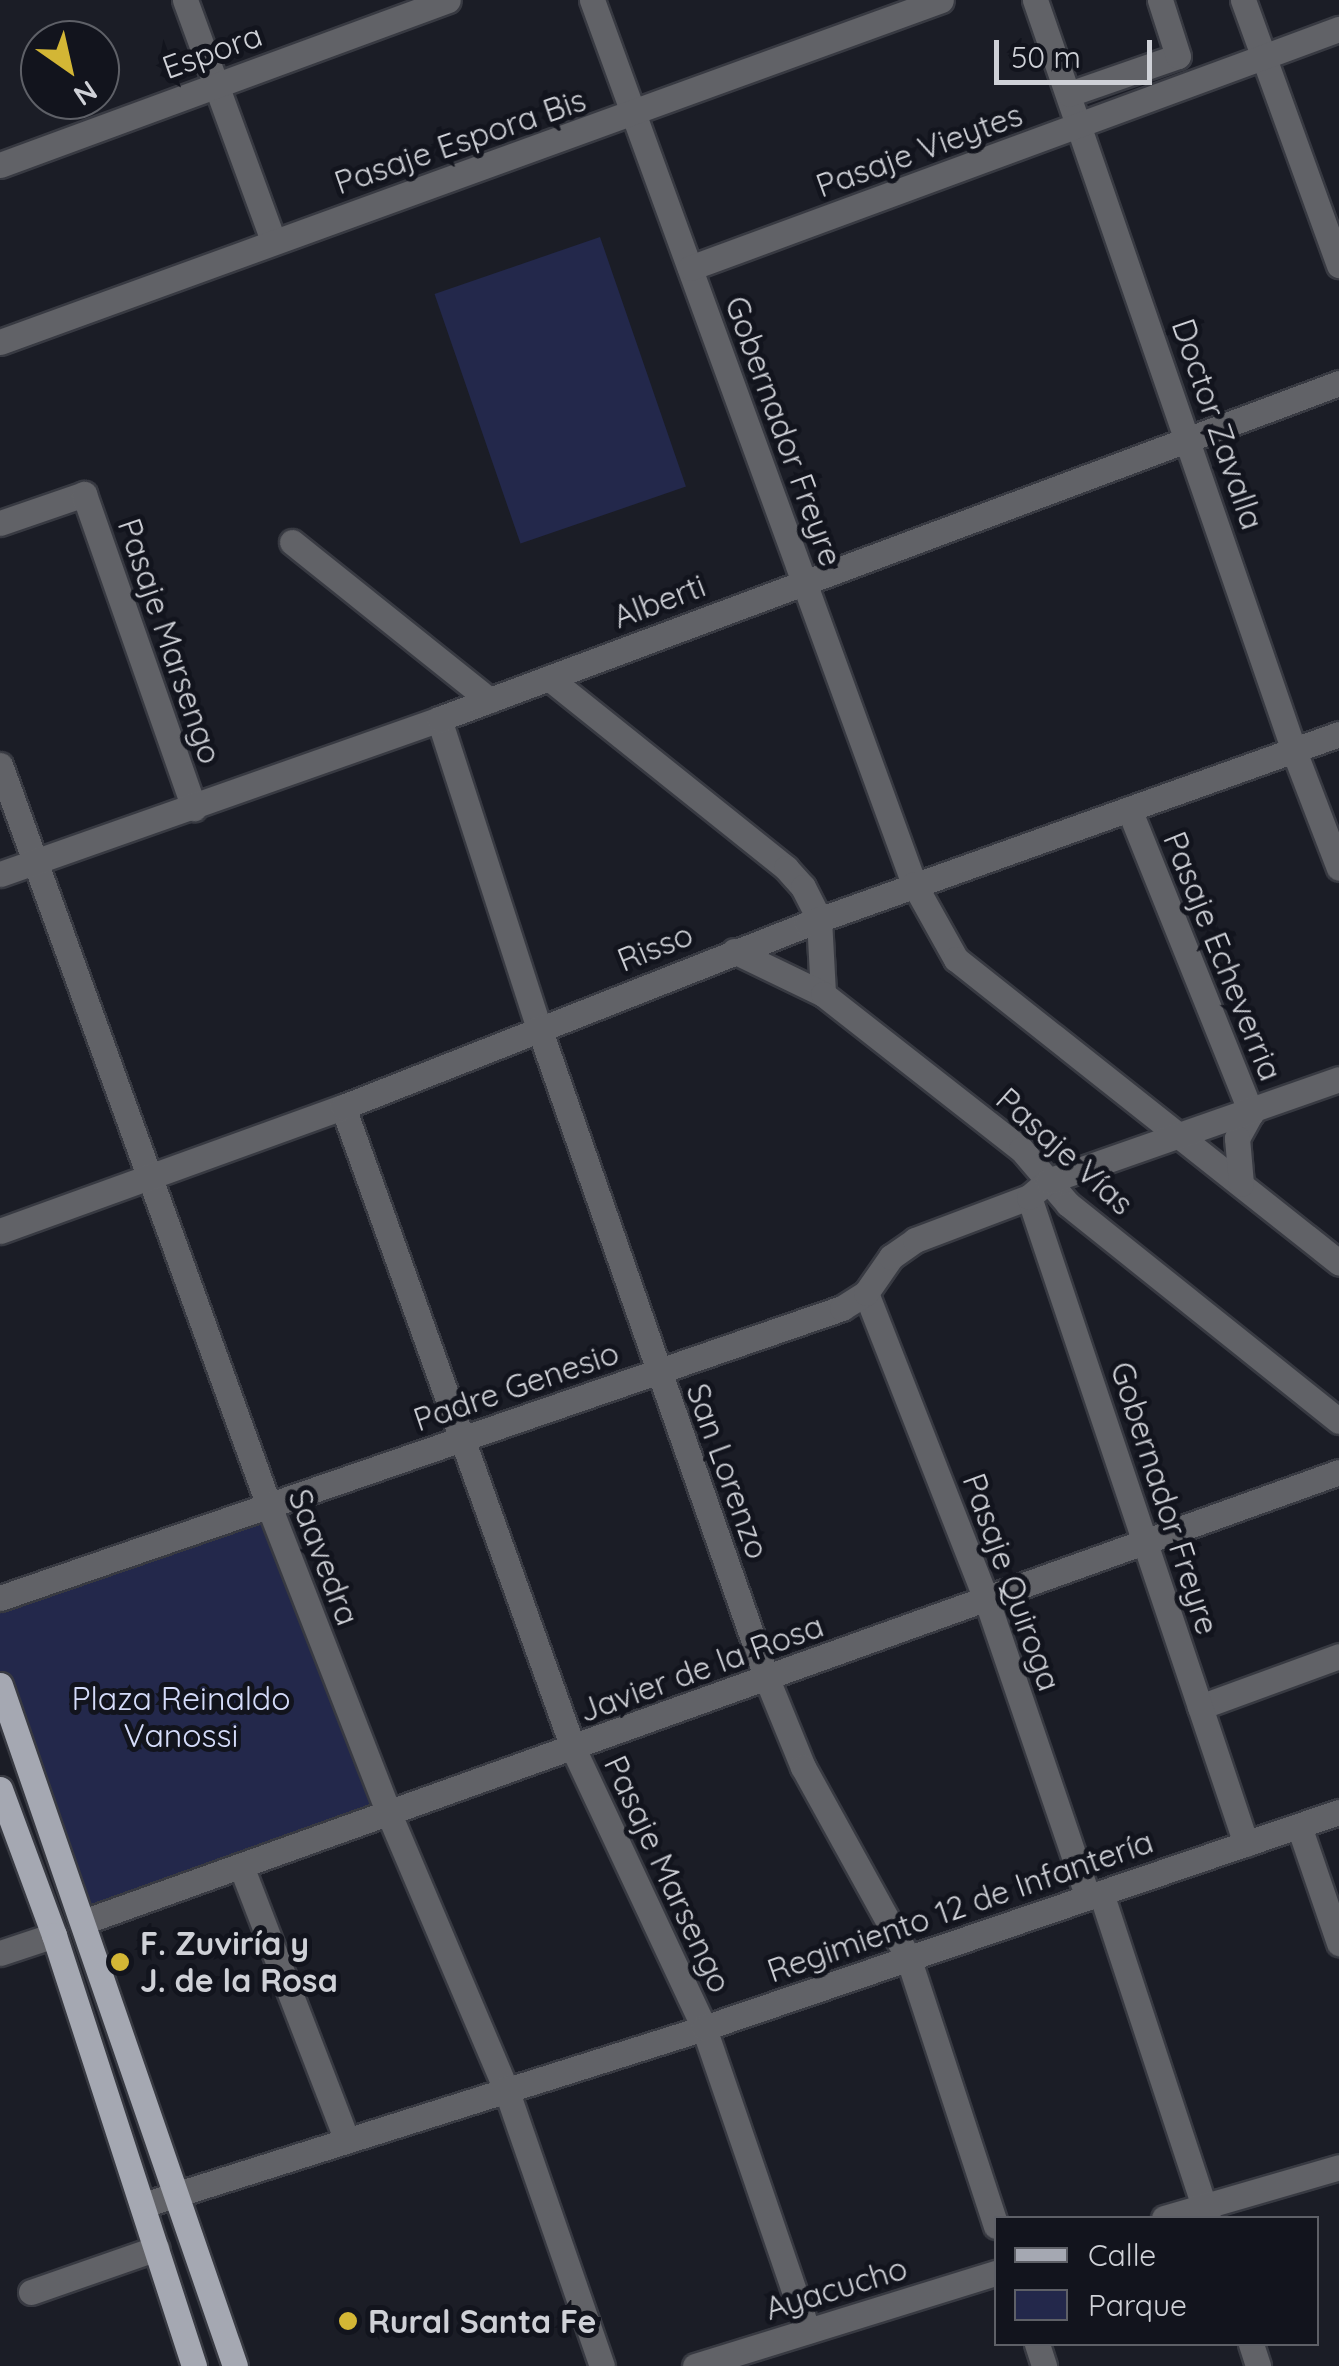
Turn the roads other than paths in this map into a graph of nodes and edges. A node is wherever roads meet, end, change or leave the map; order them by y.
1 (185, 0) edge
2 (448, 0) edge
3 (592, 0) edge
4 (940, 0) edge
5 (1035, 0) edge
6 (1160, 0) edge
7 (1243, 0) edge
8 (1339, 29) edge
9 (1263, 56) junction
10 (214, 84) junction
11 (1069, 94) junction
12 (632, 116) junction
13 (1081, 125) junction
14 (0, 165) edge
15 (273, 240) junction
16 (1339, 266) edge
17 (690, 268) junction
18 (0, 342) edge
19 (1339, 384) edge
20 (1190, 440) junction
21 (0, 523) edge
22 (292, 542) dead end
23 (803, 581) junction
24 (549, 678) junction
25 (489, 700) junction
26 (439, 719) junction
27 (1339, 734) edge
28 (1294, 751) junction
29 (0, 765) edge
30 (194, 808) junction
31 (1129, 809) junction
32 (34, 862) junction
33 (1339, 868) edge
34 (0, 874) edge
35 (914, 884) junction
36 (819, 919) junction
37 (734, 951) junction
38 (823, 994) junction
39 (539, 1028) junction
40 (1339, 1079) edge
41 (343, 1106) junction
42 (1251, 1113) junction
43 (1182, 1137) junction
44 (149, 1178) junction
45 (1241, 1184) junction
46 (1038, 1189) junction
47 (0, 1231) edge
48 (1339, 1262) edge
49 (866, 1293) junction
50 (658, 1372) junction
51 (1339, 1421) edge
52 (463, 1440) junction
53 (1339, 1472) edge
54 (268, 1506) junction
55 (1148, 1542) junction
56 (0, 1598) edge
57 (987, 1601) junction
58 (1339, 1656) edge
59 (767, 1679) junction
60 (0, 1685) edge
61 (1200, 1707) junction
62 (574, 1748) junction
63 (0, 1789) edge
64 (1339, 1812) edge
65 (390, 1814) junction
66 (1299, 1826) junction
67 (1246, 1844) junction
68 (242, 1866) junction
69 (1094, 1895) junction
70 (83, 1922) junction
71 (54, 1935) junction
72 (1339, 1942) edge
73 (0, 1953) edge
74 (908, 1957) junction
75 (704, 2028) junction
76 (506, 2089) junction
77 (347, 2140) junction
78 (1339, 2166) edge
79 (178, 2193) junction
80 (143, 2204) junction
81 (1206, 2212) edge
82 (1178, 2216) edge
83 (994, 2220) edge
84 (157, 2248) junction
85 (994, 2274) edge
86 (31, 2292) dead end
87 (808, 2331) junction
88 (194, 2366) edge
89 (235, 2366) edge
90 (602, 2366) edge
91 (694, 2366) edge

1 - 10 street
2 - 10 street, Espora
3 - 12 street, Gobernador Freyre
4 - 12 street, Pasaje Espora Bis
5 - 11 street, Doctor Zavalla
6 - 11 street
7 - 9 street
8 - 9 street, Pasaje Vieytes
9 - 13 street, Pasaje Vieytes
9 - 16 street
10 - 14 street, Espora
10 - 15 street
11 - 13 street, Doctor Zavalla
12 - 15 street, Pasaje Espora Bis
12 - 17 street, Gobernador Freyre
13 - 17 street, Pasaje Vieytes
13 - 20 street, Doctor Zavalla
15 - 18 street, Pasaje Espora Bis
17 - 23 street, Gobernador Freyre
19 - 20 street, Alberti
20 - 23 street, Alberti
20 - 28 street, Doctor Zavalla
21 - 30 street, Pasaje Marsengo
22 - 25 street
23 - 24 street, Alberti
23 - 35 street, Gobernador Freyre
24 - 25 street, Alberti
24 - 36 street
25 - 26 street, Alberti
26 - 30 street, Alberti
26 - 39 street, San Lorenzo
27 - 28 street, Risso
28 - 31 street, Risso
28 - 33 street, Doctor Zavalla
29 - 32 street, Saavedra
30 - 32 street, Alberti
31 - 35 street, Risso
31 - 42 street, Pasaje Echeverria
32 - 34 street, Alberti
32 - 44 street, Saavedra
35 - 36 street, Risso
35 - 43 street
36 - 37 street, Risso
36 - 38 street
37 - 38 street, Pasaje Vías
37 - 39 street, Risso
38 - 46 street, Pasaje Vías
39 - 41 street, Risso
39 - 50 street, San Lorenzo
40 - 42 street, Padre Genesio
41 - 44 street, Risso
41 - 52 street, Pasaje Marsengo
42 - 43 street, Padre Genesio
42 - 45 street, Pasaje Echeverria
43 - 45 street
43 - 46 street, Padre Genesio
44 - 47 street, Risso
44 - 54 street, Saavedra
45 - 48 street
46 - 49 street, Padre Genesio
46 - 51 street, Pasaje Vías
46 - 55 street, Gobernador Freyre
49 - 50 street, Padre Genesio
49 - 57 street, Pasaje Quiroga
50 - 52 street, Padre Genesio
50 - 59 street, San Lorenzo
52 - 54 street, Padre Genesio
52 - 62 street, Pasaje Marsengo
53 - 55 street, Javier de la Rosa
54 - 56 street, Padre Genesio
54 - 65 street, Saavedra
55 - 57 street, Javier de la Rosa
55 - 61 street, Gobernador Freyre
57 - 59 street, Javier de la Rosa
57 - 69 street, Pasaje Quiroga
58 - 61 street
59 - 62 street, Javier de la Rosa
59 - 74 street, San Lorenzo
60 - 70 main road
61 - 67 street, Gobernador Freyre
62 - 65 street, Javier de la Rosa
62 - 75 street, Pasaje Marsengo
63 - 71 main road
64 - 66 street, Regimiento 12 de Infantería
65 - 68 street, Javier de la Rosa
65 - 76 street, Saavedra
66 - 67 street, Regimiento 12 de Infantería
66 - 72 street
67 - 69 street, Regimiento 12 de Infantería
68 - 70 street, Javier de la Rosa
68 - 77 street
69 - 74 street, Regimiento 12 de Infantería
69 - 81 street, Pasaje Quiroga
70 - 79 main road
71 - 73 street
71 - 80 main road
74 - 75 street, Regimiento 12 de Infantería
74 - 83 street, San Lorenzo
75 - 76 street, Regimiento 12 de Infantería
75 - 87 street, Pasaje Marsengo
76 - 77 street, Regimiento 12 de Infantería
76 - 90 street, Saavedra
77 - 79 street, Regimiento 12 de Infantería
78 - 81 street
79 - 80 street, Regimiento 12 de Infantería
79 - 89 main road
80 - 84 main road
81 - 82 street
84 - 86 street
84 - 88 main road
85 - 87 street, Ayacucho
87 - 91 street, Ayacucho

